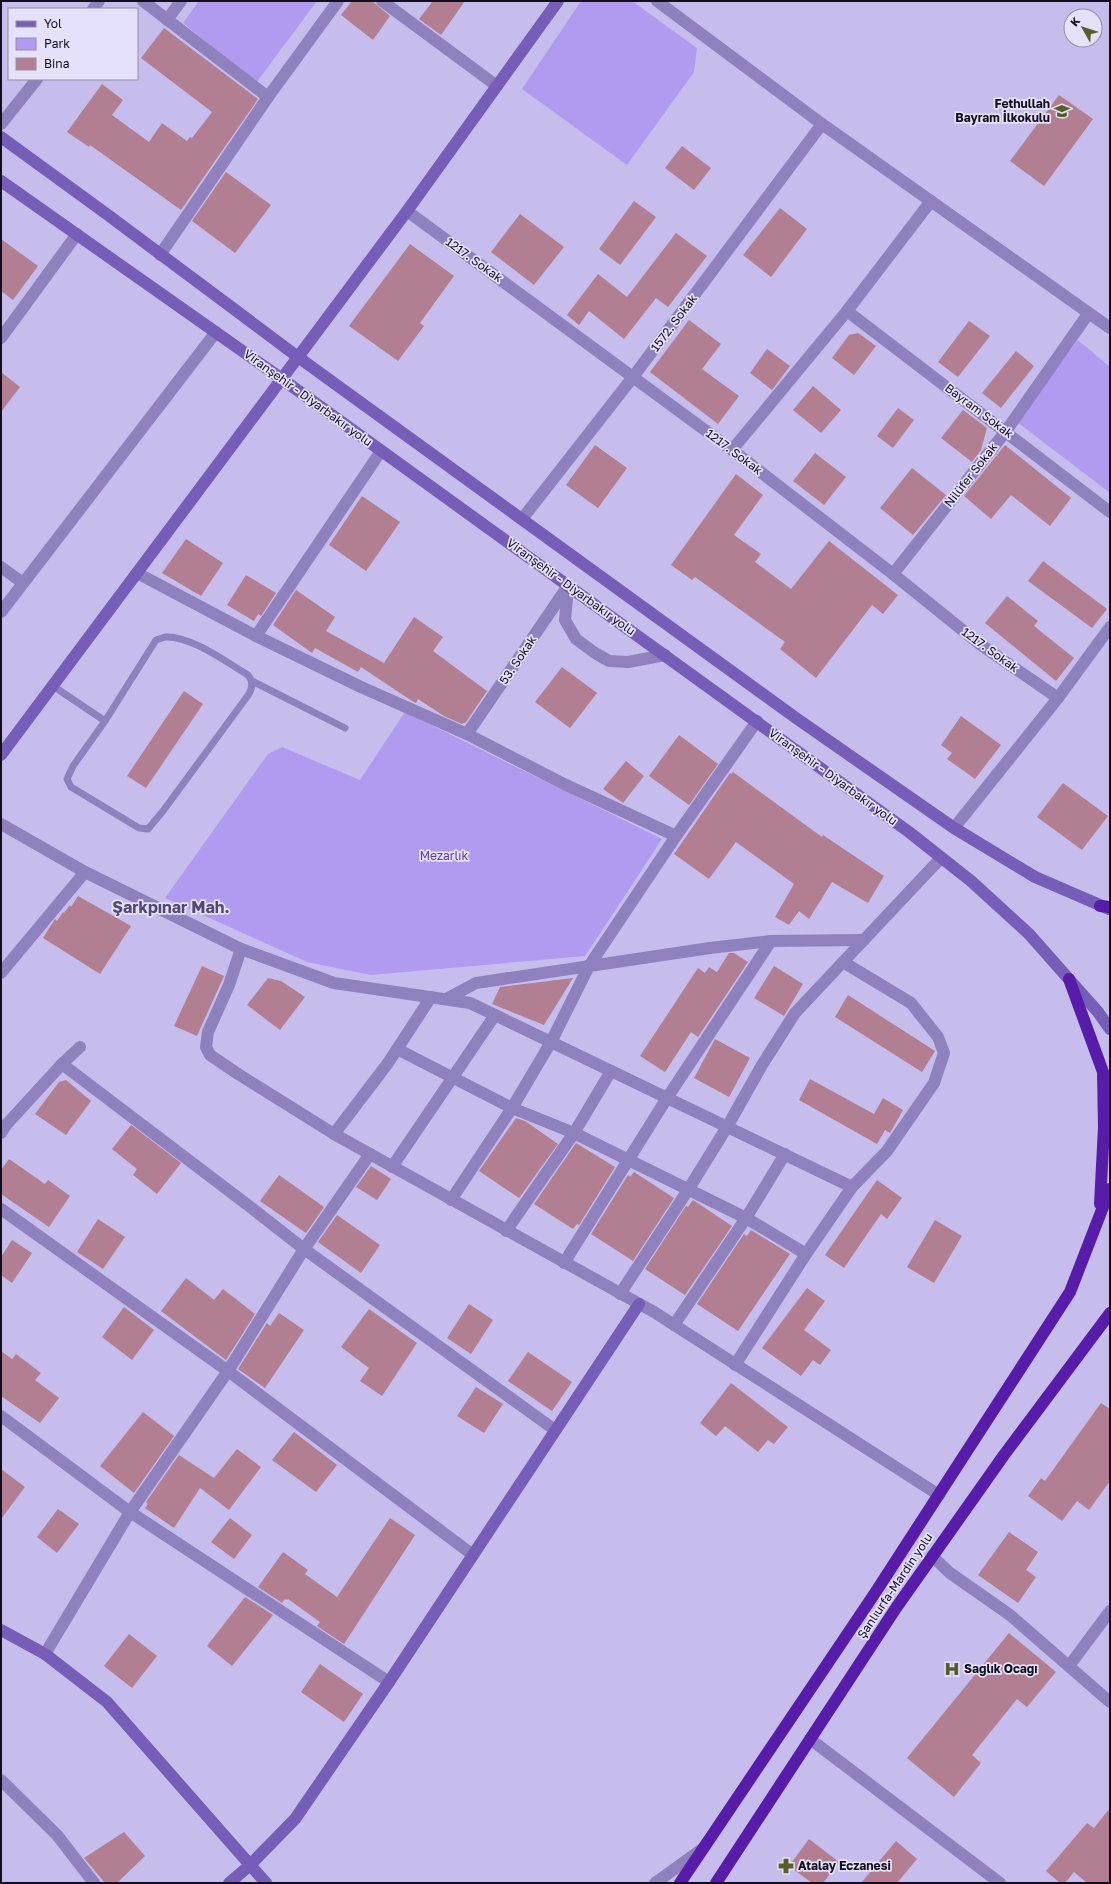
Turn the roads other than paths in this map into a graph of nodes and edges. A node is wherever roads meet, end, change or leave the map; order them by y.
1 (143, 1) edge
2 (181, 1) edge
3 (338, 1) edge
4 (382, 1) edge
5 (558, 1) edge
6 (657, 1) edge
7 (167, 20) junction
8 (36, 80) edge
9 (497, 86) junction
10 (268, 98) junction
11 (1, 124) edge
12 (822, 124) junction
13 (1, 137) edge
14 (1, 181) edge
15 (931, 201) junction
16 (407, 210) junction
17 (77, 234) junction
18 (160, 255) junction
19 (848, 311) junction
20 (1088, 314) junction
21 (1110, 328) edge
22 (216, 332) junction
23 (1, 338) edge
24 (298, 357) junction
25 (633, 376) junction
26 (282, 378) junction
27 (1006, 431) junction
28 (732, 450) junction
29 (381, 451) junction
30 (1110, 512) edge
31 (522, 519) junction
32 (1, 567) edge
33 (137, 573) junction
34 (893, 574) junction
35 (23, 584) junction
36 (568, 586) junction
37 (1, 612) edge
38 (1110, 627) edge
39 (256, 636) junction
40 (664, 655) junction
41 (252, 681) junction
42 (53, 686) junction
43 (1058, 698) junction
44 (105, 720) junction
45 (757, 721) junction
46 (345, 728) dead end
47 (467, 734) junction
48 (1, 755) edge
49 (1, 824) edge
50 (954, 828) junction
51 (676, 836) junction
52 (941, 858) junction
53 (85, 872) junction
54 (1107, 908) edge
55 (864, 940) junction
56 (771, 941) junction
57 (240, 949) junction
58 (843, 962) junction
59 (589, 966) junction
60 (1, 973) edge
61 (1069, 979) junction
62 (431, 997) junction
63 (446, 999) junction
64 (495, 1015) junction
65 (1110, 1029) edge
66 (551, 1042) junction
67 (80, 1047) dead end
68 (397, 1049) junction
69 (62, 1064) junction
70 (611, 1071) junction
71 (453, 1078) junction
72 (667, 1098) junction
73 (512, 1108) junction
74 (727, 1126) junction
75 (1, 1133) edge
76 (574, 1133) junction
77 (334, 1134) junction
78 (370, 1154) junction
79 (785, 1154) junction
80 (628, 1160) junction
81 (392, 1166) junction
82 (852, 1187) junction
83 (1110, 1189) edge
84 (688, 1190) junction
85 (451, 1200) junction
86 (1, 1209) edge
87 (1100, 1215) junction
88 (746, 1218) junction
89 (506, 1231) junction
90 (304, 1250) junction
91 (806, 1254) junction
92 (564, 1263) junction
93 (620, 1294) junction
94 (639, 1304) junction
95 (1110, 1313) edge
96 (674, 1325) junction
97 (735, 1364) junction
98 (228, 1371) junction
99 (1, 1416) edge
100 (555, 1430) junction
101 (939, 1495) junction
102 (130, 1512) junction
103 (473, 1554) junction
104 (932, 1556) junction
105 (1110, 1611) edge
106 (1, 1630) edge
107 (45, 1654) junction
108 (1069, 1666) junction
109 (389, 1682) junction
110 (1110, 1702) edge
111 (810, 1739) junction
112 (1, 1780) edge
113 (705, 1847) junction
114 (249, 1866) junction
115 (93, 1883) edge
116 (229, 1883) edge
117 (266, 1883) edge
118 (655, 1883) edge
119 (680, 1883) edge
120 (716, 1883) edge
121 (1000, 1883) edge

1 - 7 street
2 - 7 street
3 - 10 street
4 - 9 street
5 - 9 main road
6 - 12 street
7 - 10 street
8 - 11 street
9 - 16 main road
10 - 18 street
12 - 15 street
12 - 25 street, 1572. Sokak
13 - 18 main road
14 - 17 main road, Viranşehir - Diyarbakır yolu
15 - 19 street
15 - 20 street
16 - 24 main road
16 - 25 street, 1217. Sokak
17 - 22 main road, Viranşehir - Diyarbakır yolu
17 - 23 street
18 - 24 main road
19 - 27 street, Bayram Sokak
19 - 28 street
20 - 21 street
20 - 27 street, Nilüfer Sokak
22 - 26 main road, Viranşehir - Diyarbakır yolu
22 - 35 street
24 - 26 main road
24 - 31 main road
25 - 28 street, 1217. Sokak
25 - 31 street, 1572. Sokak
26 - 29 main road, Viranşehir - Diyarbakır yolu
26 - 33 main road
27 - 30 street, Bayram Sokak
27 - 34 street, Nilüfer Sokak
28 - 34 street, 1217. Sokak
29 - 36 main road, Viranşehir - Diyarbakır yolu
29 - 39 street
31 - 50 main road
32 - 35 street
33 - 39 street
33 - 42 main road
34 - 43 street, 1217. Sokak
35 - 37 street
36 - 40 main road, Viranşehir - Diyarbakır yolu
36 - 40 street
36 - 47 street, 53. Sokak
38 - 43 street
39 - 47 street
40 - 45 main road, Viranşehir - Diyarbakır yolu
41 - 44 lane
41 - 44 lane
41 - 46 lane
42 - 44 lane
42 - 48 main road
43 - 50 street
45 - 51 street
45 - 52 main road, Viranşehir - Diyarbakır yolu
47 - 51 street
49 - 53 street
50 - 54 main road
51 - 59 street
52 - 55 street
52 - 61 main road, Viranşehir - Diyarbakır yolu
53 - 57 street
53 - 60 street
55 - 56 street
55 - 58 street
56 - 59 street
56 - 72 street
57 - 62 street
57 - 77 street
58 - 74 street
58 - 82 street
59 - 63 street
59 - 66 street
61 - 65 main road, Viranşehir - Diyarbakır yolu
61 - 87 highway
62 - 63 street
62 - 68 street
63 - 64 street
64 - 66 street
64 - 71 street
66 - 70 street
66 - 73 street
67 - 69 street
68 - 71 street
68 - 77 street
69 - 75 street
69 - 90 street
70 - 72 street
70 - 76 street
71 - 73 street
71 - 81 street
72 - 74 street
72 - 80 street
73 - 76 street
73 - 85 street
74 - 79 street
74 - 84 street
76 - 80 street
76 - 89 street
77 - 78 street
78 - 81 street
78 - 90 street
79 - 82 street
79 - 88 street
80 - 84 street
80 - 92 street
81 - 85 street
82 - 91 street
83 - 87 highway
84 - 88 street
84 - 93 street
85 - 89 street
86 - 98 street
87 - 101 highway
88 - 91 street
88 - 96 street
89 - 92 street
90 - 98 street
90 - 100 street
91 - 97 street
92 - 93 street
93 - 94 street
94 - 96 street
94 - 100 main road
95 - 104 highway, Şanlıurfa-Mardin yolu
96 - 97 street
97 - 101 street
98 - 102 street
98 - 103 street
99 - 102 street
100 - 103 main road
101 - 113 highway
102 - 107 street
102 - 109 street
103 - 109 main road
104 - 108 street
104 - 111 highway, Şanlıurfa-Mardin yolu
105 - 108 street
106 - 107 main road
107 - 114 main road
108 - 110 street
109 - 114 main road
111 - 120 highway, Şanlıurfa-Mardin yolu
111 - 121 street
112 - 115 street
113 - 118 street
113 - 119 highway
114 - 116 main road
114 - 117 main road

